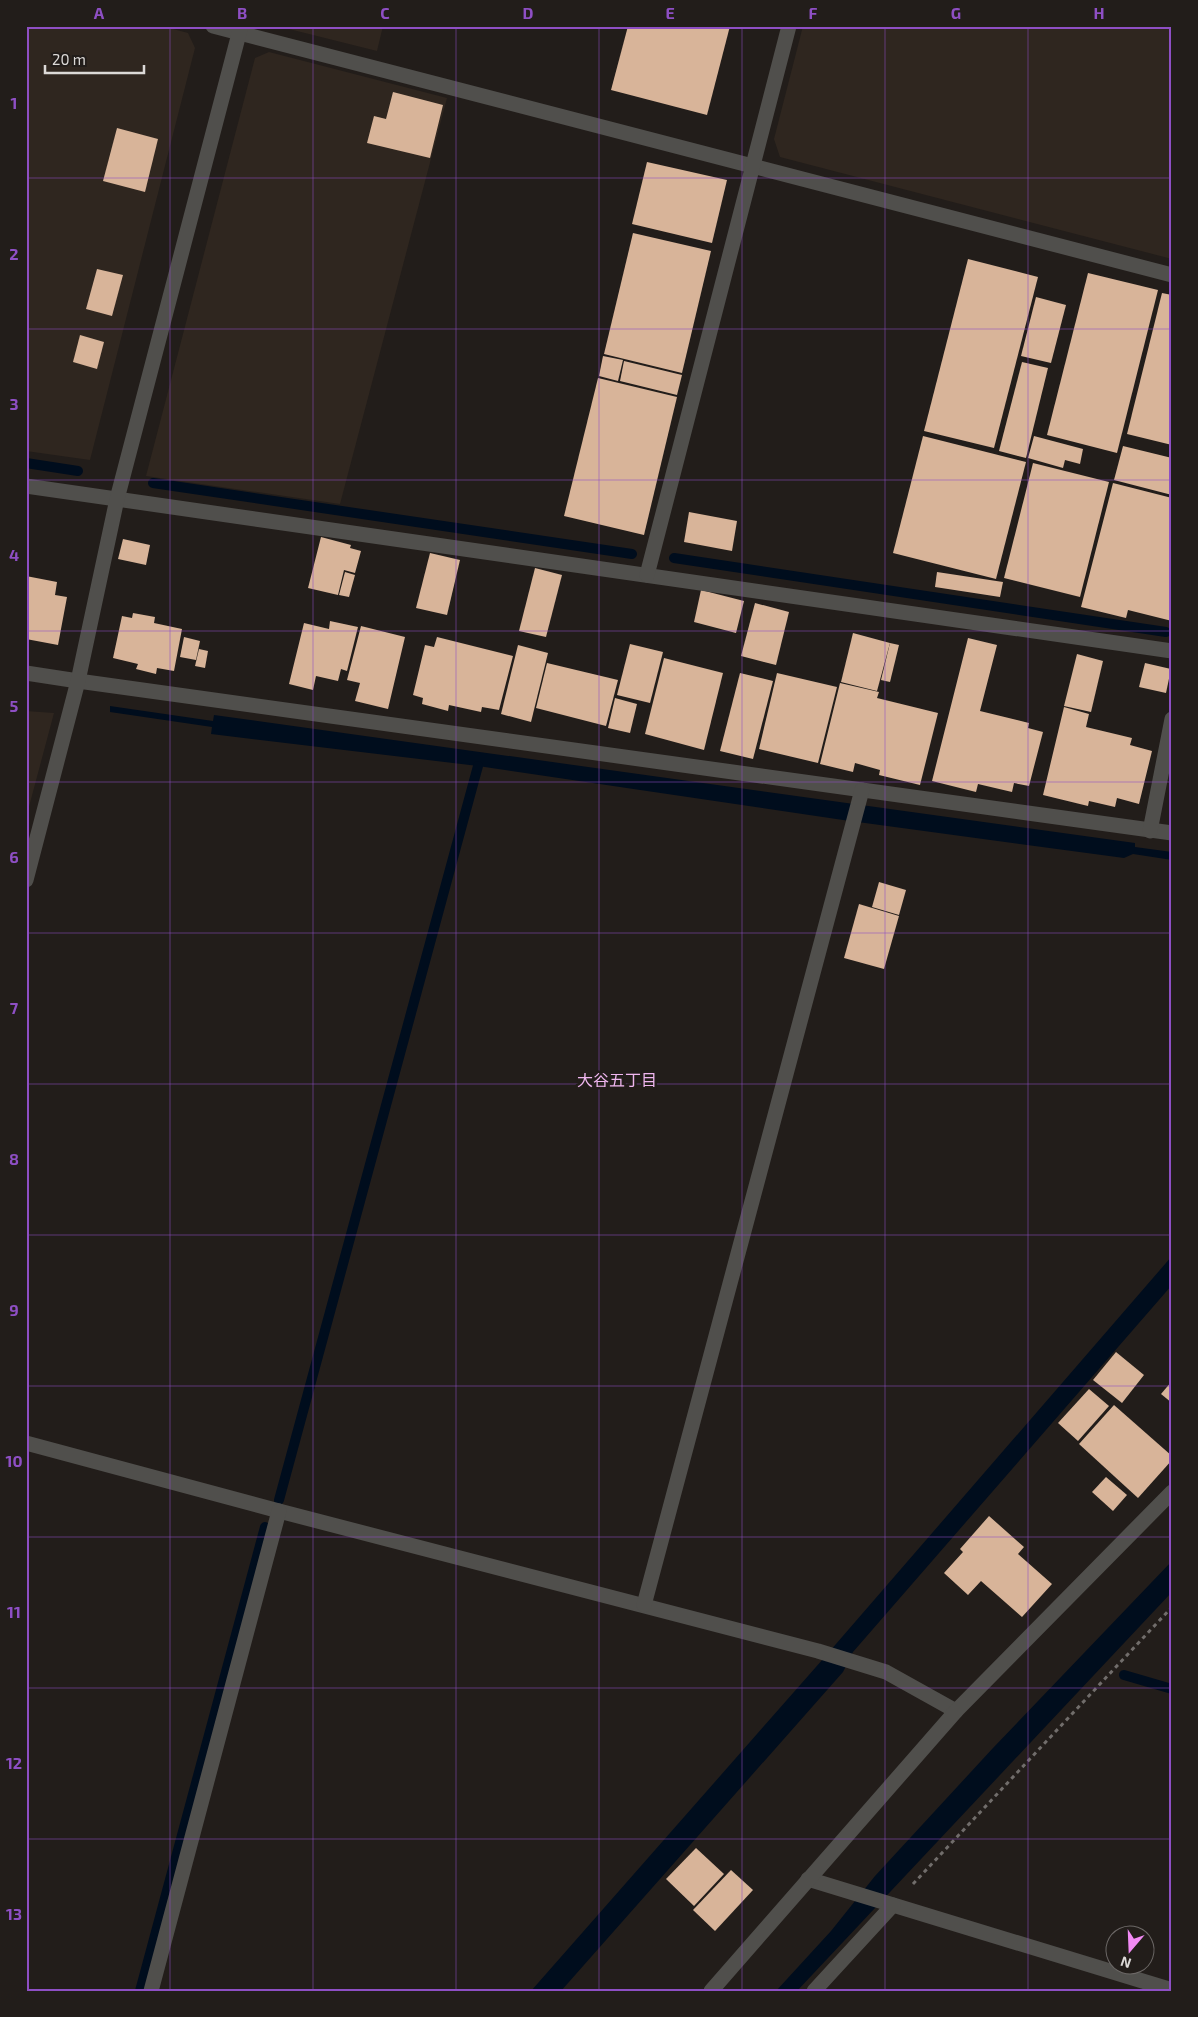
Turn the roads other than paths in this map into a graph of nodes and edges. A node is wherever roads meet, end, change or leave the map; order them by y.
1 (213, 26) edge
2 (789, 26) edge
3 (240, 30) edge
4 (753, 165) junction
5 (1172, 275) edge
6 (26, 486) edge
7 (117, 500) junction
8 (647, 575) junction
9 (1172, 651) edge
10 (26, 673) edge
11 (78, 681) junction
12 (1172, 719) edge
13 (862, 790) junction
14 (1150, 831) junction
15 (1172, 833) edge
16 (26, 880) edge
17 (26, 1443) edge
18 (1172, 1492) edge
19 (279, 1511) junction
20 (644, 1606) junction
21 (956, 1710) junction
22 (808, 1879) junction
23 (893, 1905) junction
24 (1172, 1990) edge
25 (151, 1991) edge
26 (711, 1991) edge
27 (814, 1991) edge

1 - 3 street
2 - 4 street
3 - 4 street
3 - 7 street
4 - 5 street
4 - 8 street
6 - 7 street
7 - 8 street
7 - 11 street
8 - 9 street
10 - 11 street
11 - 13 street
11 - 16 street
12 - 14 street
13 - 14 street
13 - 20 street
14 - 15 street
17 - 19 street
18 - 21 street
19 - 20 street
19 - 25 street
20 - 21 street
21 - 22 street
22 - 23 street
22 - 26 street
23 - 24 street
23 - 27 street

